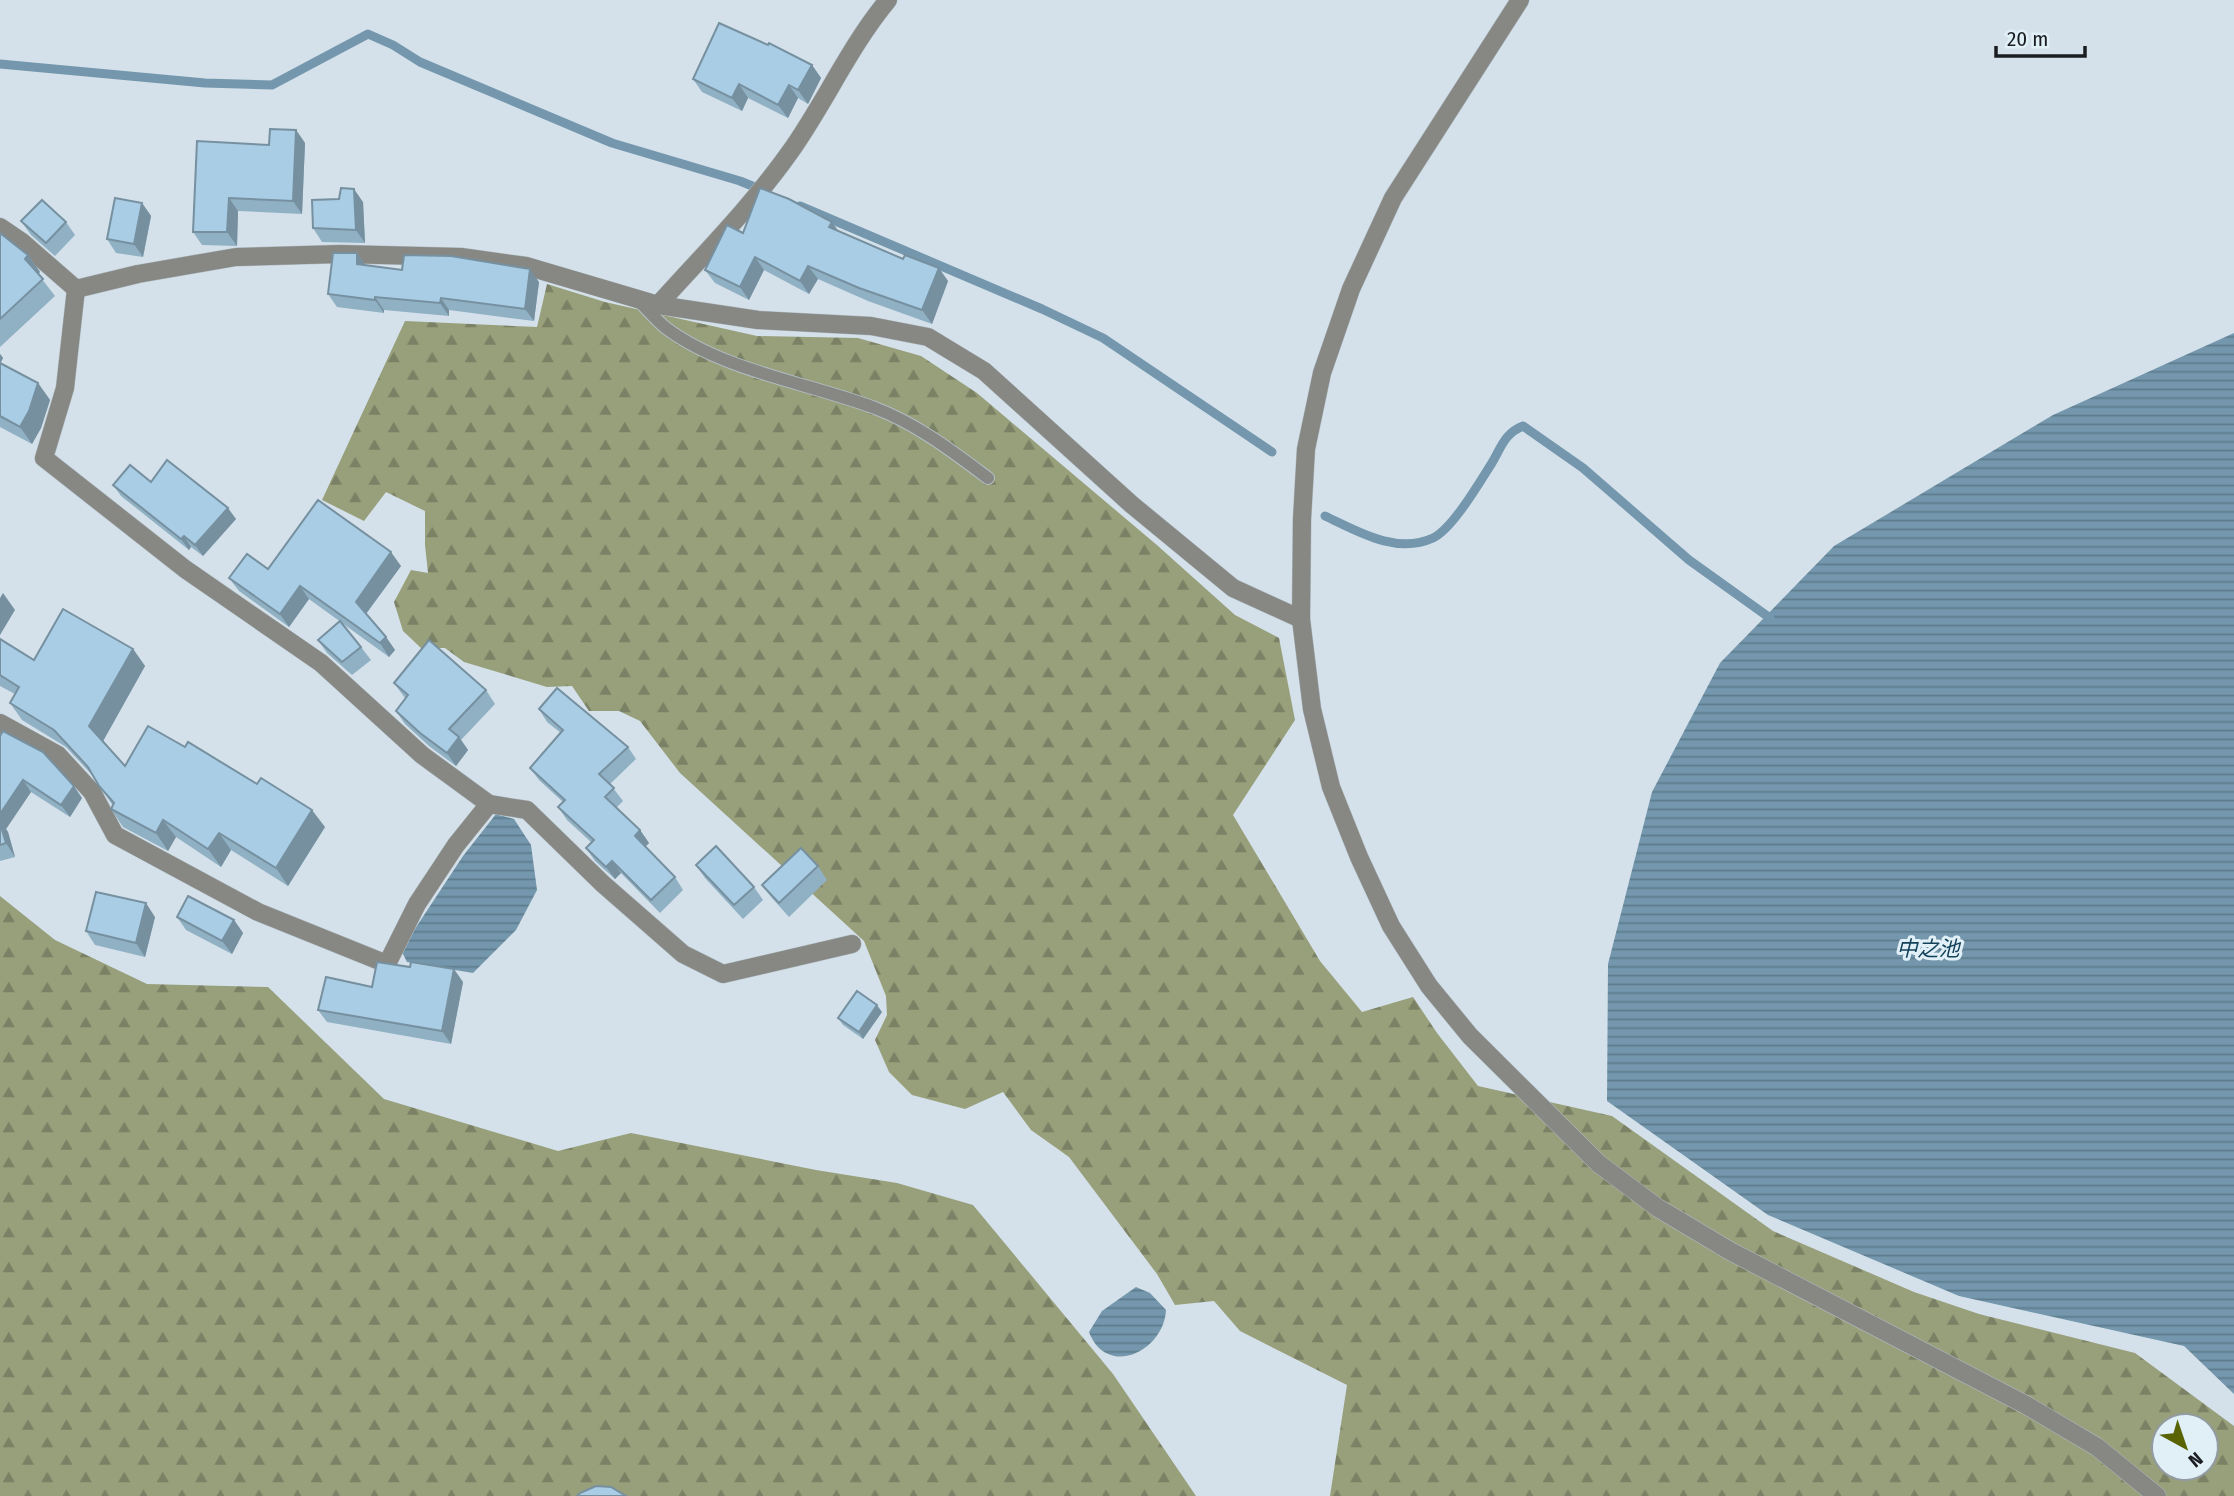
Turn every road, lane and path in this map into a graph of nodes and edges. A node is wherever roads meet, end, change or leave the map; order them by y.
1 (888, 0) edge
2 (1520, 0) edge
3 (0, 227) edge
4 (76, 289) junction
5 (636, 299) junction
6 (658, 305) junction
7 (988, 478) dead end
8 (1301, 619) junction
9 (0, 723) edge
10 (489, 804) junction
11 (852, 944) dead end
12 (2157, 1496) edge

1 - 6 street
2 - 8 street
3 - 4 street
4 - 5 street
4 - 10 street
5 - 6 street
5 - 7 lane
6 - 8 street
8 - 12 street
9 - 10 street
10 - 11 street

